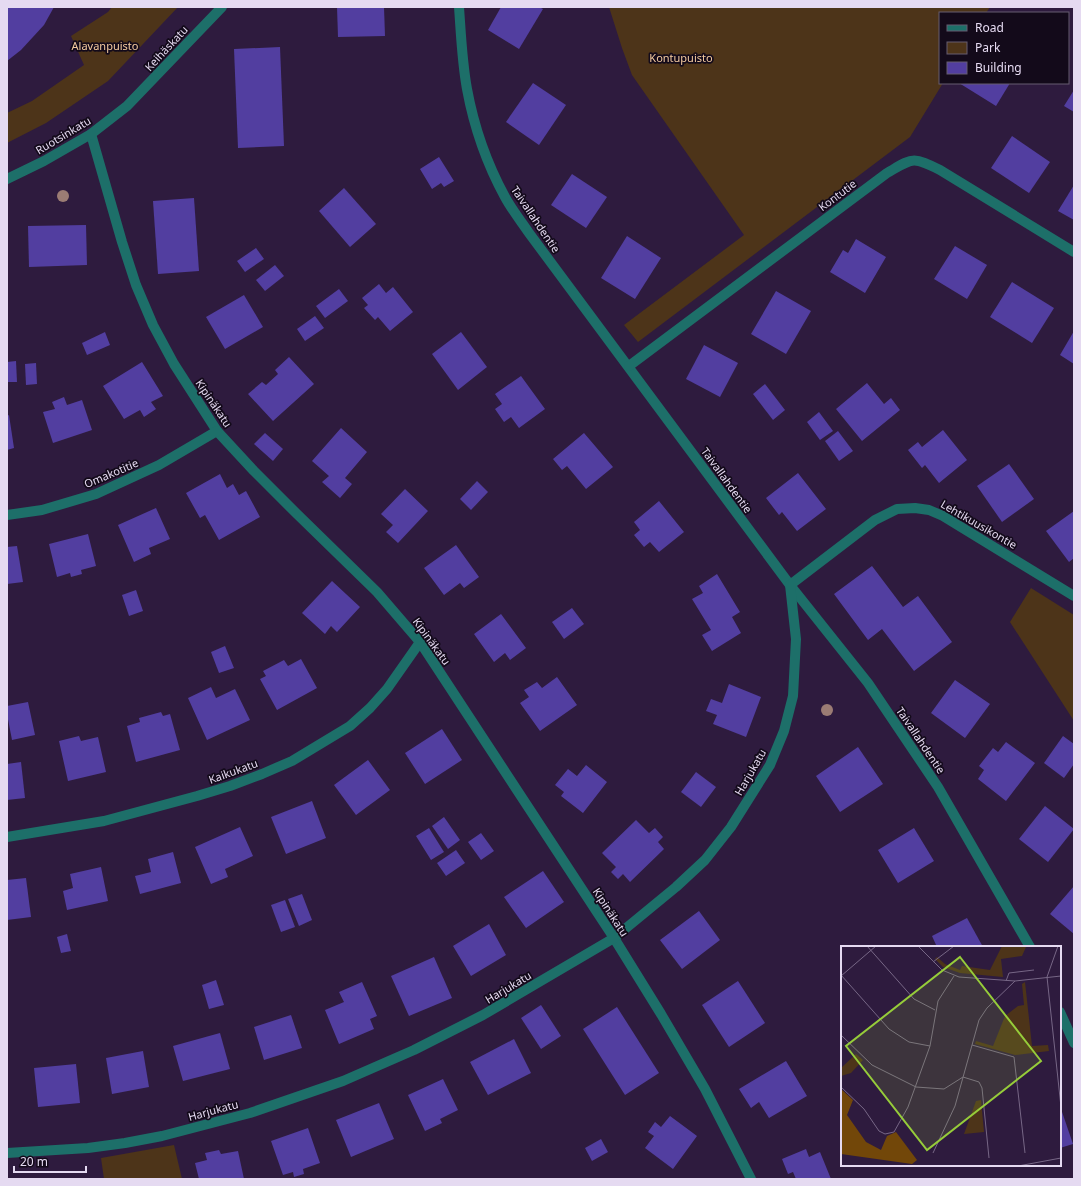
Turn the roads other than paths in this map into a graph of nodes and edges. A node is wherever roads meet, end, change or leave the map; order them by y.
1 (222, 7) edge
2 (459, 7) edge
3 (127, 106) joint
4 (91, 134) junction
5 (7, 179) edge
6 (1074, 252) edge
7 (628, 366) junction
8 (217, 431) junction
9 (7, 515) edge
10 (790, 585) junction
11 (1074, 596) edge
12 (420, 642) junction
13 (7, 836) edge
14 (614, 938) junction
15 (1029, 946) edge
16 (1061, 1014) edge
17 (1074, 1043) edge
18 (7, 1153) edge
19 (751, 1179) edge

1 - 3 street, Keihäskatu
2 - 7 street, Taivallahdentie
3 - 4 street, Ruotsinkatu
4 - 5 street, Ruotsinkatu
4 - 8 street, Kipinäkatu
6 - 7 street, Kontutie
7 - 10 street, Taivallahdentie
8 - 9 street, Omakotitie
8 - 12 street, Kipinäkatu
10 - 11 street, Lehtikuusikontie
10 - 14 street, Harjukatu
10 - 15 street, Taivallahdentie
12 - 13 street, Kaikukatu
12 - 14 street, Kipinäkatu
14 - 18 street, Harjukatu
14 - 19 street, Kipinäkatu
16 - 17 street

